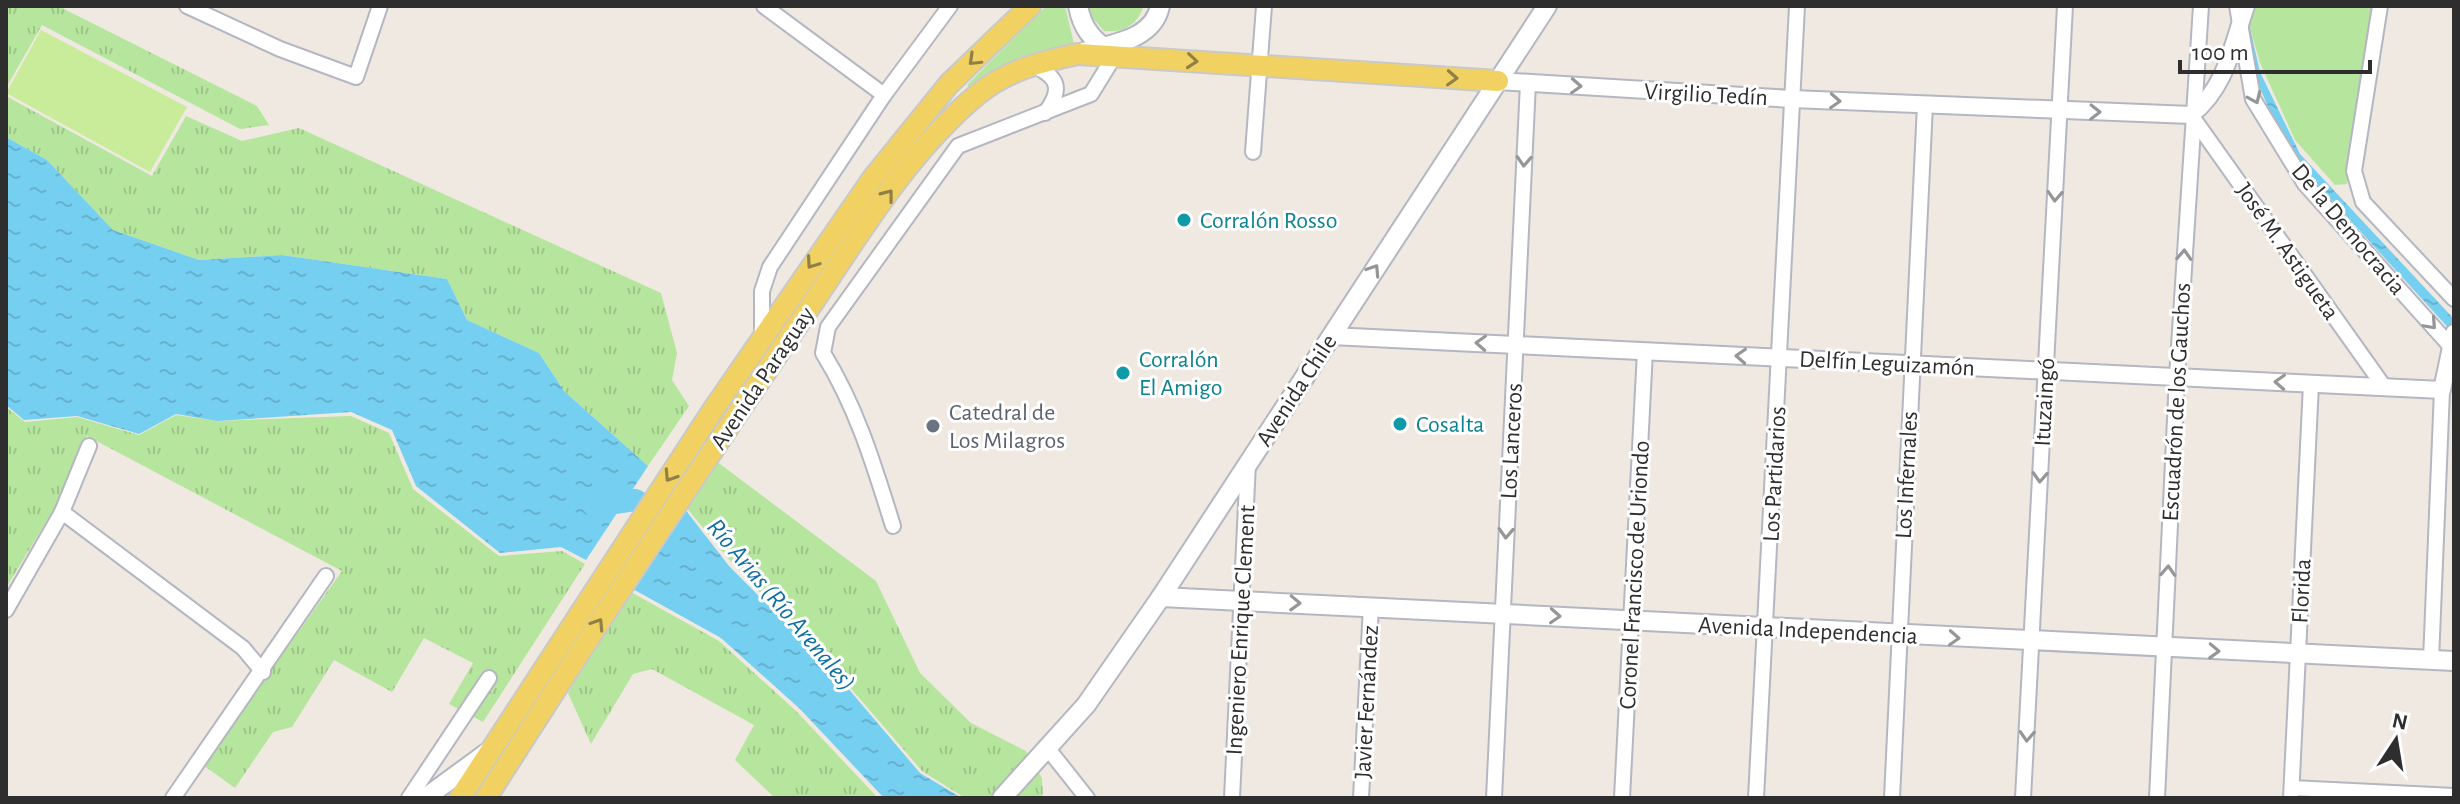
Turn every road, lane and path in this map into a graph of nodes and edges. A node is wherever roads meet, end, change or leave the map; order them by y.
1 (187, 6) edge
2 (380, 6) edge
3 (764, 6) edge
4 (950, 6) edge
5 (1030, 6) edge
6 (1078, 6) edge
7 (1160, 6) edge
8 (1264, 6) edge
9 (1533, 6) edge
10 (1547, 6) edge
11 (1797, 6) edge
12 (2065, 6) edge
13 (2201, 6) edge
14 (2380, 6) edge
15 (2241, 11) edge
16 (1532, 28) junction
17 (1108, 51) junction
18 (1029, 64) junction
19 (1261, 67) junction
20 (1498, 81) junction
21 (1528, 83) junction
22 (884, 95) junction
23 (1792, 99) junction
24 (1925, 105) junction
25 (2060, 111) junction
26 (1044, 113) junction
27 (2191, 115) junction
28 (1253, 152) dead end
29 (2454, 299) edge
30 (762, 336) junction
31 (1331, 336) junction
32 (2453, 343) edge
33 (1515, 345) junction
34 (1645, 351) junction
35 (1780, 358) junction
36 (1912, 364) junction
37 (2045, 371) junction
38 (2177, 377) junction
39 (2311, 384) junction
40 (2385, 388) junction
41 (2442, 390) junction
42 (2441, 424) junction
43 (2454, 435) edge
44 (89, 446) dead end
45 (1248, 462) junction
46 (62, 512) junction
47 (893, 526) dead end
48 (326, 576) dead end
49 (1161, 597) junction
50 (1244, 601) junction
51 (1371, 606) junction
52 (6, 610) edge
53 (1502, 613) junction
54 (1632, 620) junction
55 (1766, 628) junction
56 (1897, 635) junction
57 (2032, 643) junction
58 (2164, 648) junction
59 (2298, 654) junction
60 (2431, 661) junction
61 (2454, 661) edge
62 (263, 672) junction
63 (489, 678) dead end
64 (547, 684) junction
65 (493, 748) junction
66 (1049, 750) junction
67 (2292, 793) edge
68 (2454, 796) edge
69 (173, 798) edge
70 (409, 798) edge
71 (425, 798) edge
72 (460, 798) edge
73 (486, 798) edge
74 (1002, 798) edge
75 (1087, 798) edge
76 (1232, 798) edge
77 (1361, 798) edge
78 (1494, 798) edge
79 (1622, 798) edge
80 (1756, 798) edge
81 (1892, 798) edge
82 (2023, 798) edge
83 (2157, 798) edge

1 - 2 street
3 - 22 street
4 - 22 street
5 -> 30 main road, Avenida Paraguay
6 - 17 main road
7 - 17 main road
8 - 19 street
9 - 16 street
10 - 16 main road, Avenida Chile
11 - 23 street, Los Partidarios
12 - 25 street, Ituzaingó
13 - 27 street, Escuadrón de los Gauchos
14 - 29 street, De la Democracia
15 - 27 street
15 -> 32 street, De la Democracia
16 - 20 main road, Avenida Chile
17 - 18 main road, Avenida Paraguay
17 -> 19 main road, Virgilio Tedín
17 - 26 street
18 - 26 street
64 -> 18 main road, Avenida Paraguay
19 -> 20 main road, Virgilio Tedín
19 - 28 street
20 - 21 street, Virgilio Tedín
31 -> 20 main road, Avenida Chile
21 -> 23 street, Virgilio Tedín
21 -> 33 street, Los Lanceros
22 - 30 street
23 -> 24 street, Virgilio Tedín
23 - 35 street, Los Partidarios
24 - 25 street, Virgilio Tedín
24 - 36 street, Los Infernales
25 -> 27 street, Virgilio Tedín
25 -> 37 street, Ituzaingó
26 - 47 street
38 -> 27 street, Escuadrón de los Gauchos
27 - 40 street, José M. Astigueta
30 -> 64 main road, Avenida Paraguay
33 -> 31 street, Delfín Leguizamón
31 - 45 main road, Avenida Chile
32 - 41 street
33 - 34 street, Delfín Leguizamón
33 -> 53 street, Los Lanceros
35 -> 34 street, Delfín Leguizamón
34 - 54 street, Coronel Francisco de Uriondo
35 - 36 street, Delfín Leguizamón
35 - 55 street, Los Partidarios
36 - 37 street, Delfín Leguizamón
36 - 56 street, Los Infernales
37 - 38 street, Delfín Leguizamón
37 -> 57 street, Ituzaingó
39 -> 38 street, Delfín Leguizamón
58 -> 38 street, Escuadrón de los Gauchos
39 - 40 street, Delfín Leguizamón
39 - 59 street, Florida
40 - 41 street, Delfín Leguizamón
41 - 42 street
42 - 43 street
42 - 60 street
44 - 46 street
45 - 49 main road, Avenida Chile
45 - 50 street, Ingeniero Enrique Clement
46 - 52 street
46 - 62 street
48 - 62 street
49 - 50 main road, Avenida Independencia
49 - 66 main road, Avenida Chile
50 -> 51 main road, Avenida Independencia
50 - 76 street, Ingeniero Enrique Clement
51 - 53 main road, Avenida Independencia
51 - 77 street, Javier Fernández
53 -> 54 main road, Avenida Independencia
53 - 78 street, Los Lanceros
54 - 55 main road, Avenida Independencia
54 - 79 street, Coronel Francisco de Uriondo
55 - 56 main road, Avenida Independencia
55 - 80 street, Los Partidarios
56 -> 57 main road, Avenida Independencia
56 - 81 street, Los Infernales
57 - 58 main road, Avenida Independencia
57 -> 82 street, Ituzaingó
58 -> 59 main road, Avenida Independencia
58 - 83 street, Escuadrón de los Gauchos
59 - 60 main road, Avenida Independencia
59 - 67 street, Florida
60 - 61 main road, Avenida Independencia
62 - 69 street
63 - 70 street
64 - 65 main road, Avenida Paraguay
64 - 73 main road, Avenida Paraguay
65 - 71 main road
65 - 72 main road, Avenida Paraguay
66 - 74 main road, Avenida Chile
66 - 75 street
67 - 68 street

